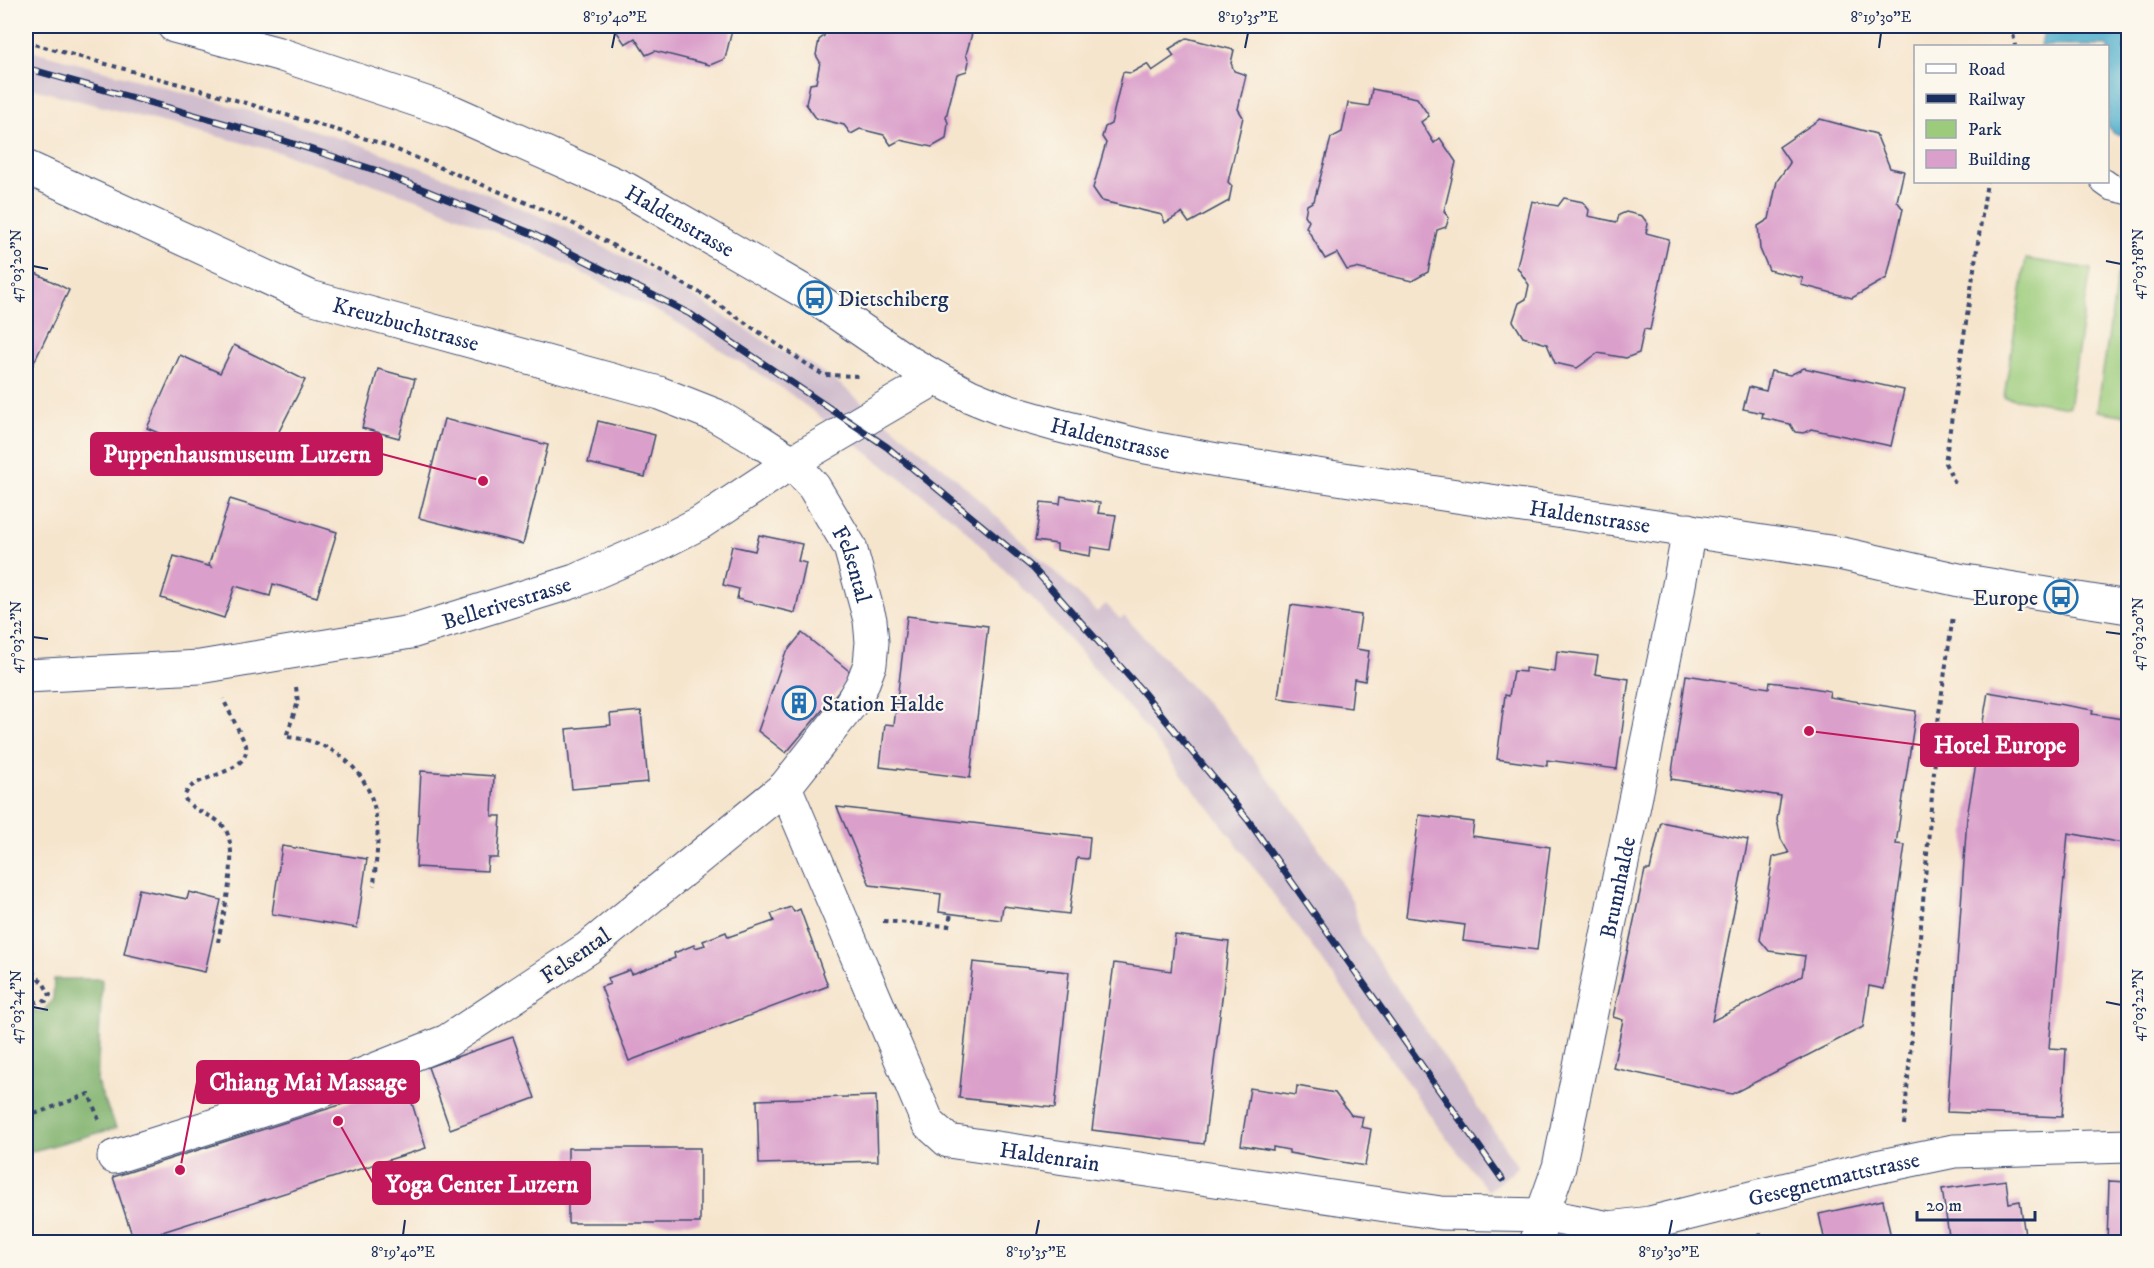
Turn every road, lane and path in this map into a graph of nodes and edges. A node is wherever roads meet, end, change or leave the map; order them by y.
1 (174, 26) edge
2 (2012, 26) edge
3 (2128, 26) edge
4 (26, 42) edge
5 (2015, 45) edge
6 (2128, 53) edge
7 (26, 167) edge
8 (1987, 183) edge
9 (2105, 183) edge
10 (2128, 191) edge
11 (868, 376) dead end
12 (936, 378) junction
13 (792, 462) junction
14 (1955, 483) dead end
15 (1689, 530) junction
16 (2128, 607) edge
17 (1953, 616) dead end
18 (26, 676) edge
19 (296, 684) dead end
20 (222, 691) dead end
21 (785, 787) junction
22 (374, 886) dead end
23 (951, 914) dead end
24 (841, 918) junction
25 (218, 942) dead end
26 (26, 965) edge
27 (26, 1003) edge
28 (26, 1117) edge
29 (1903, 1136) dead end
30 (2128, 1146) edge
31 (114, 1157) joint
32 (1539, 1229) edge

1 - 12 street, Haldenstrasse
2 - 5 path
3 - 6 path
4 - 11 path
7 - 13 street, Kreuzbuchstrasse
8 - 14 path
9 - 10 street
12 - 13 street, Bellerivestrasse
12 - 15 street, Haldenstrasse
13 - 18 street, Bellerivestrasse
13 - 21 street, Felsental
15 - 16 street, Haldenstrasse
15 - 32 street, Brunnhalde
17 - 29 path
19 - 22 path
20 - 25 path
21 - 24 street, Haldenrain
21 - 31 street, Felsental
23 - 24 path
24 - 32 street, Haldenrain
26 - 27 path
28 - 31 path
30 - 32 street, Gesegnetmattstrasse

